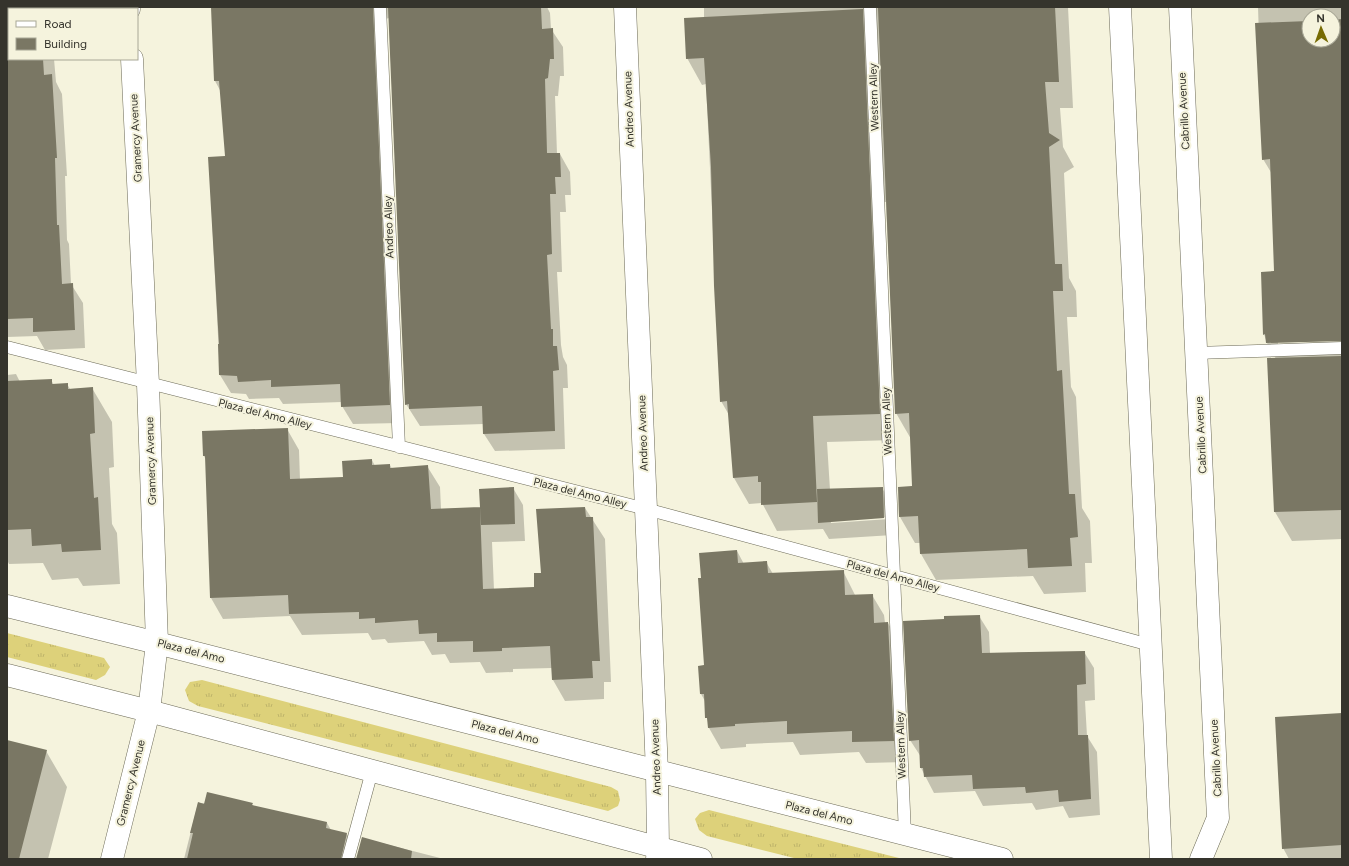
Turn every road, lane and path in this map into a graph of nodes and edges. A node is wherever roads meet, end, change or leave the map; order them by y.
1 (380, 7) edge
2 (625, 7) edge
3 (870, 7) edge
4 (1120, 7) edge
5 (1180, 7) edge
6 (132, 60) edge
7 (7, 347) edge
8 (1342, 348) edge
9 (1196, 353) junction
10 (148, 384) junction
11 (399, 447) junction
12 (646, 509) junction
13 (894, 576) junction
14 (7, 606) edge
15 (157, 642) junction
16 (1150, 645) junction
17 (7, 675) edge
18 (150, 711) junction
19 (372, 771) junction
20 (657, 772) junction
21 (905, 835) junction
22 (657, 854) edge
23 (112, 859) edge
24 (348, 859) edge
25 (701, 859) edge
26 (1002, 859) edge
27 (1161, 859) edge
28 (1201, 859) edge

1 - 11 lane, Andreo Alley
2 - 12 main road, Andreo Avenue
3 - 13 lane, Western Alley
4 - 16 main road
5 - 9 main road, Cabrillo Avenue
6 - 10 main road, Gramercy Avenue
7 - 10 lane, Plaza del Amo Alley
8 - 9 lane
9 - 28 main road, Cabrillo Avenue
10 - 11 lane, Plaza del Amo Alley
10 - 15 main road, Gramercy Avenue
11 - 12 lane, Plaza del Amo Alley
12 - 13 lane, Plaza del Amo Alley
12 - 20 main road, Andreo Avenue
13 - 16 lane, Plaza del Amo Alley
13 - 21 lane, Western Alley
14 - 15 main road, Plaza del Amo
15 - 18 main road, Gramercy Avenue
15 - 20 main road, Plaza del Amo
16 - 27 main road
17 - 18 main road
18 - 19 main road
18 - 23 main road, Gramercy Avenue
19 - 22 main road
19 - 24 lane
20 - 21 main road, Plaza del Amo
20 - 22 main road, Andreo Avenue
21 - 26 main road, Plaza del Amo
22 - 25 main road

